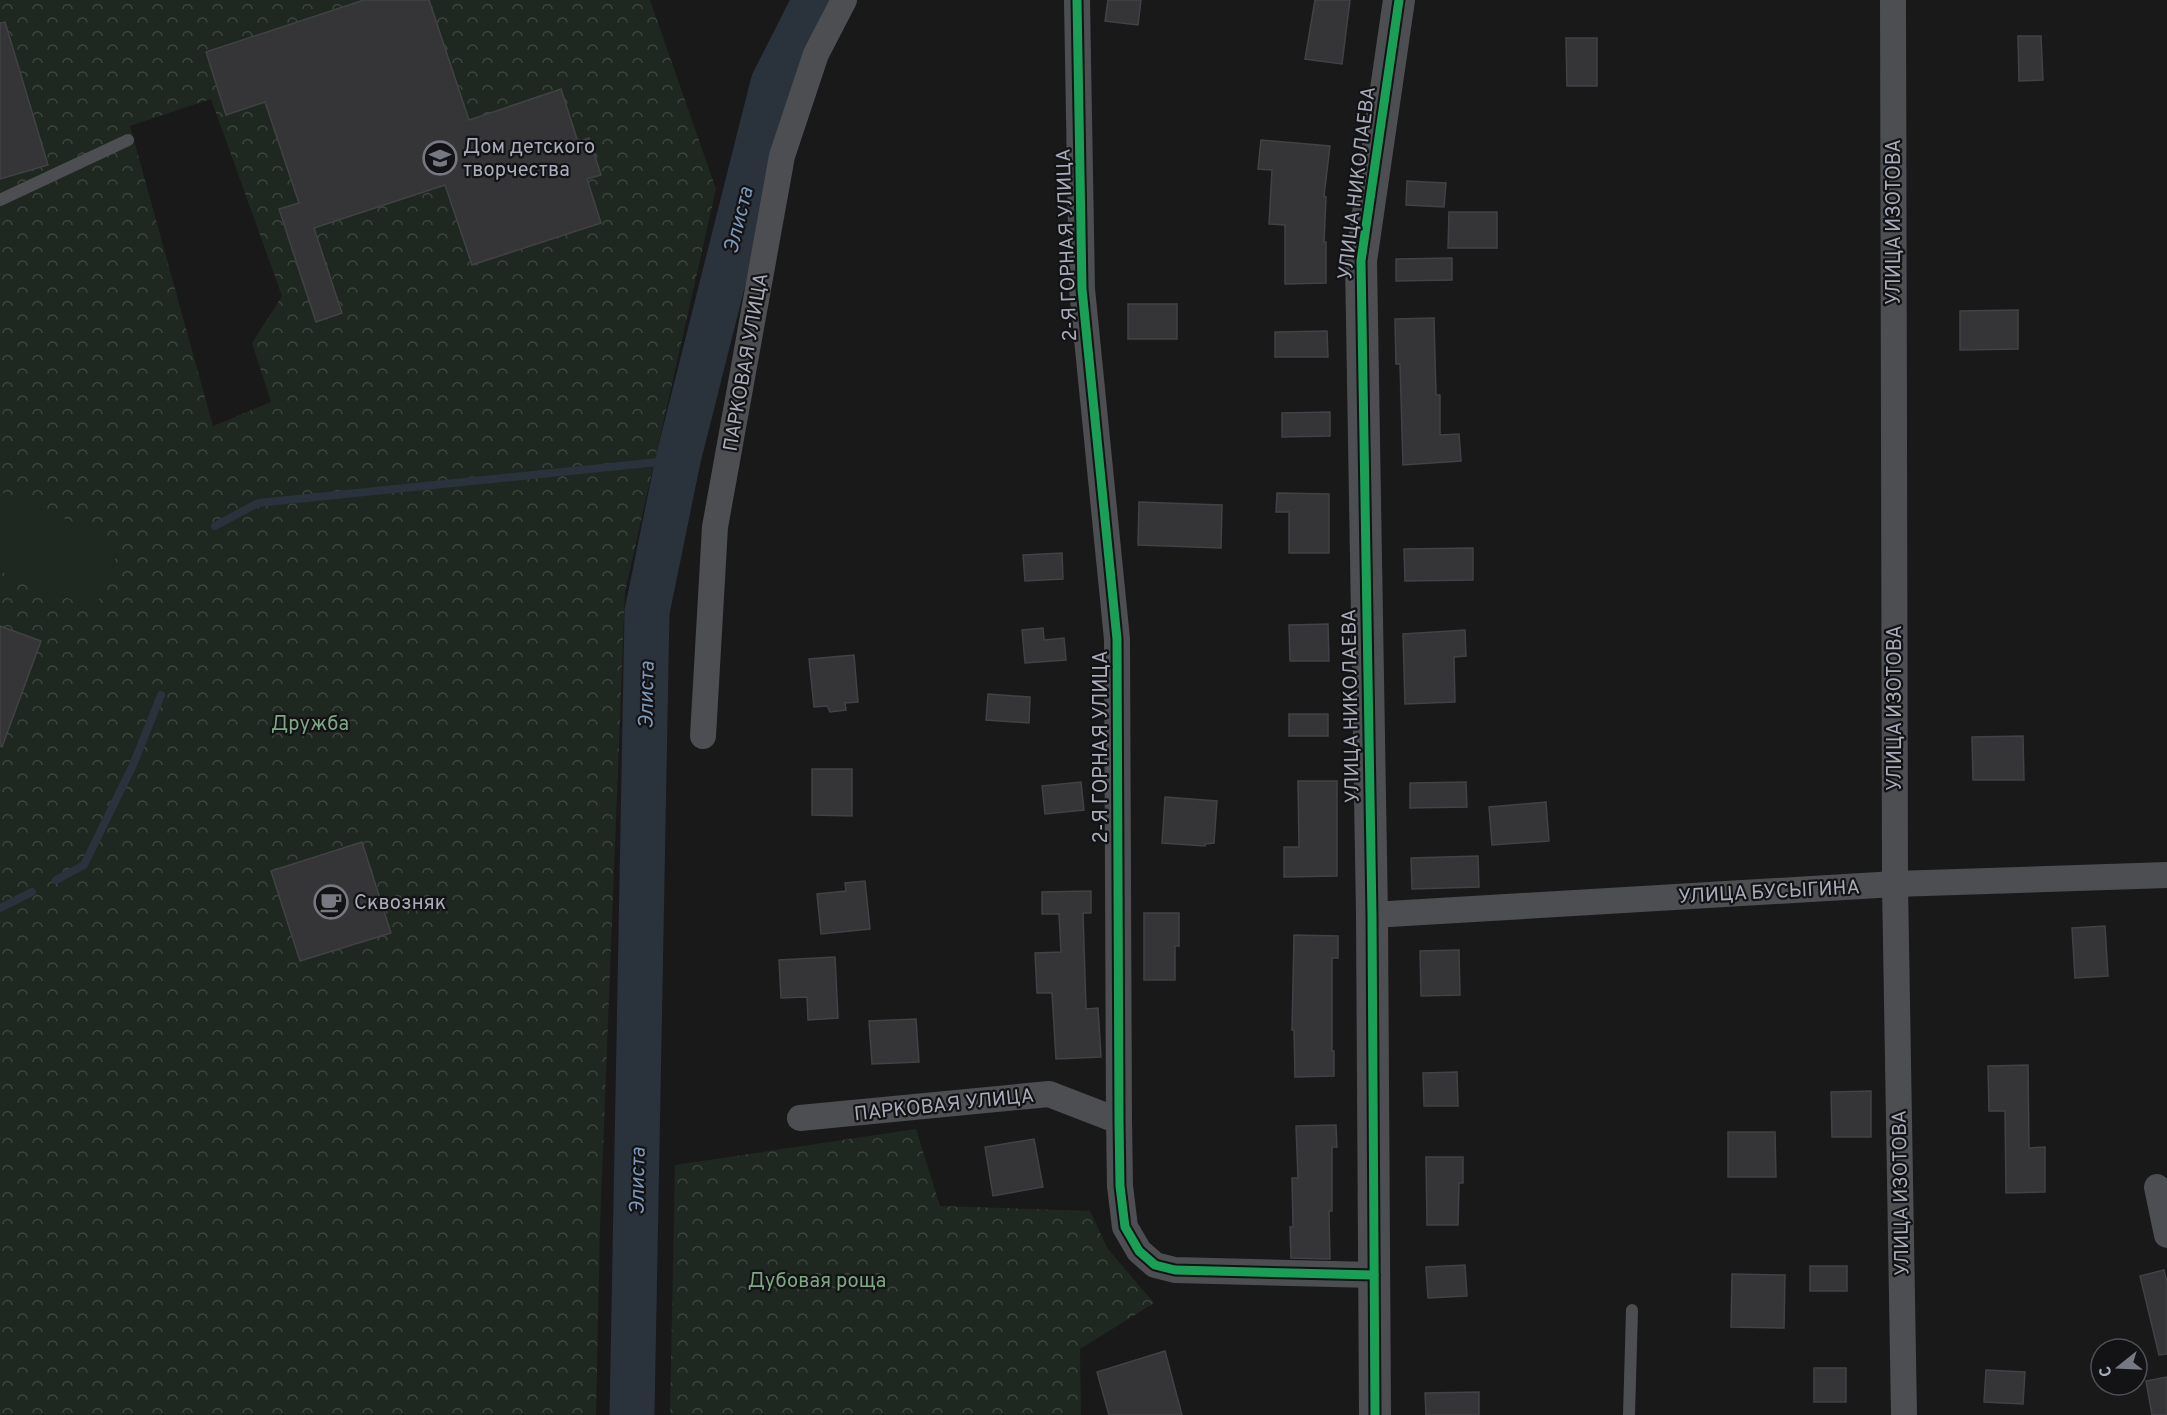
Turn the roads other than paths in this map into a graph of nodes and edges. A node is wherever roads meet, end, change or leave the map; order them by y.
1 (844, 0) edge
2 (1077, 0) edge
3 (1399, 0) edge
4 (1893, 0) edge
5 (128, 140) dead end
6 (0, 200) edge
7 (703, 736) dead end
8 (2167, 875) edge
9 (1895, 884) junction
10 (1372, 915) junction
11 (800, 1118) dead end
12 (1119, 1121) junction
13 (2157, 1187) dead end
14 (2167, 1235) edge
15 (1374, 1275) junction
16 (1632, 1310) dead end
17 (1376, 1415) edge
18 (1629, 1415) edge
19 (1904, 1415) edge

1 - 7 street, ПАРКОВАЯ УЛИЦА
2 - 12 street, 2-Я ГОРНАЯ УЛИЦА
3 - 10 street, УЛИЦА НИКОЛАЕВА
4 - 9 street, УЛИЦА ИЗОТОВА
5 - 6 lane
8 - 9 street, УЛИЦА БУСЫГИНА
9 - 10 street, УЛИЦА БУСЫГИНА
9 - 19 street, УЛИЦА ИЗОТОВА
10 - 15 street, УЛИЦА НИКОЛАЕВА
11 - 12 street, ПАРКОВАЯ УЛИЦА
12 - 15 street, 2-Я ГОРНАЯ УЛИЦА
13 - 14 street
15 - 17 street, УЛИЦА НИКОЛАЕВА
16 - 18 lane

